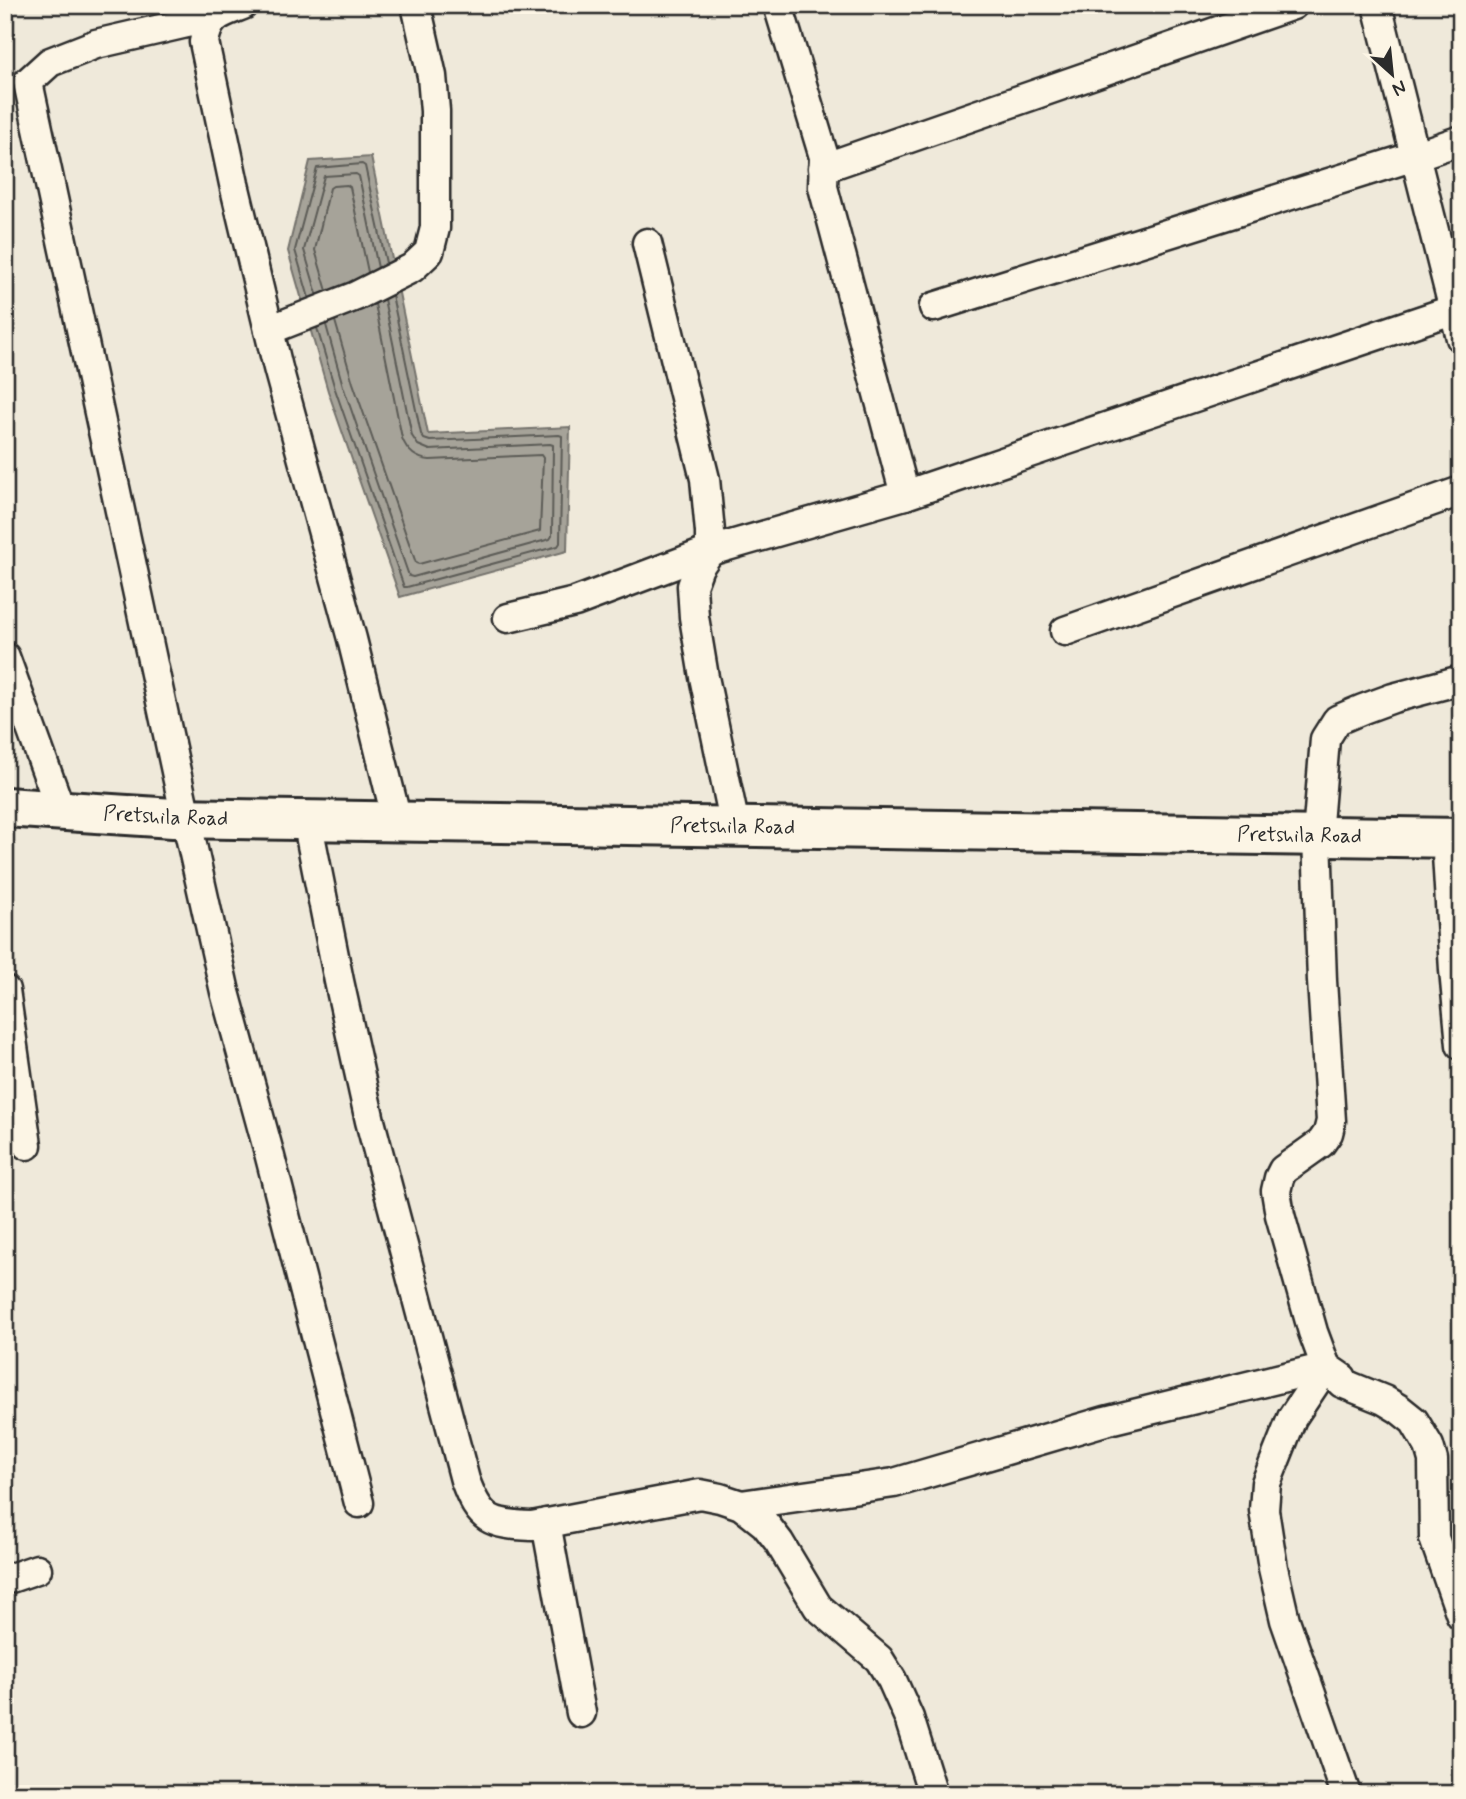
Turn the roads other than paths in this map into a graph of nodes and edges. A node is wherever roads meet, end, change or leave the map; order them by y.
1 (416, 5) edge
2 (778, 5) edge
3 (1293, 5) edge
4 (1377, 5) edge
5 (230, 10) edge
6 (1461, 140) edge
7 (1415, 156) junction
8 (823, 168) junction
9 (647, 243) dead end
10 (934, 307) dead end
11 (1457, 308) edge
12 (268, 330) junction
13 (1461, 338) edge
14 (1461, 491) edge
15 (905, 495) junction
16 (710, 551) junction
17 (508, 618) dead end
18 (1065, 631) dead end
19 (5, 657) edge
20 (1461, 680) edge
21 (5, 807) edge
22 (61, 811) junction
23 (186, 818) junction
24 (307, 820) junction
25 (397, 821) junction
26 (735, 827) junction
27 (1317, 836) junction
28 (1453, 838) edge
29 (5, 989) edge
30 (1461, 1045) edge
31 (27, 1145) dead end
32 (1326, 1367) junction
33 (359, 1503) dead end
34 (741, 1506) junction
35 (546, 1523) junction
36 (37, 1569) dead end
37 (5, 1580) edge
38 (1461, 1615) edge
39 (581, 1713) dead end
40 (933, 1794) edge
41 (1346, 1794) edge

1 - 12 street
2 - 8 street
3 - 8 street
4 - 7 street
5 - 12 street
5 - 23 street
6 - 7 street
7 - 10 street
7 - 11 street
8 - 15 street
9 - 16 street
11 - 13 street
11 - 15 street
12 - 25 street
14 - 18 street
15 - 16 street
16 - 17 street
16 - 26 street
19 - 22 street
20 - 27 street
21 - 22 street, Pretshila Road
22 - 23 street, Pretshila Road
23 - 24 street, Pretshila Road
23 - 33 street
24 - 25 street, Pretshila Road
24 - 35 street
25 - 26 street, Pretshila Road
26 - 27 street, Pretshila Road
27 - 28 street, Pretshila Road
27 - 32 street
28 - 30 street
29 - 31 street
32 - 34 street
32 - 38 street
32 - 41 street
34 - 35 street
34 - 40 street
35 - 39 street
36 - 37 street

